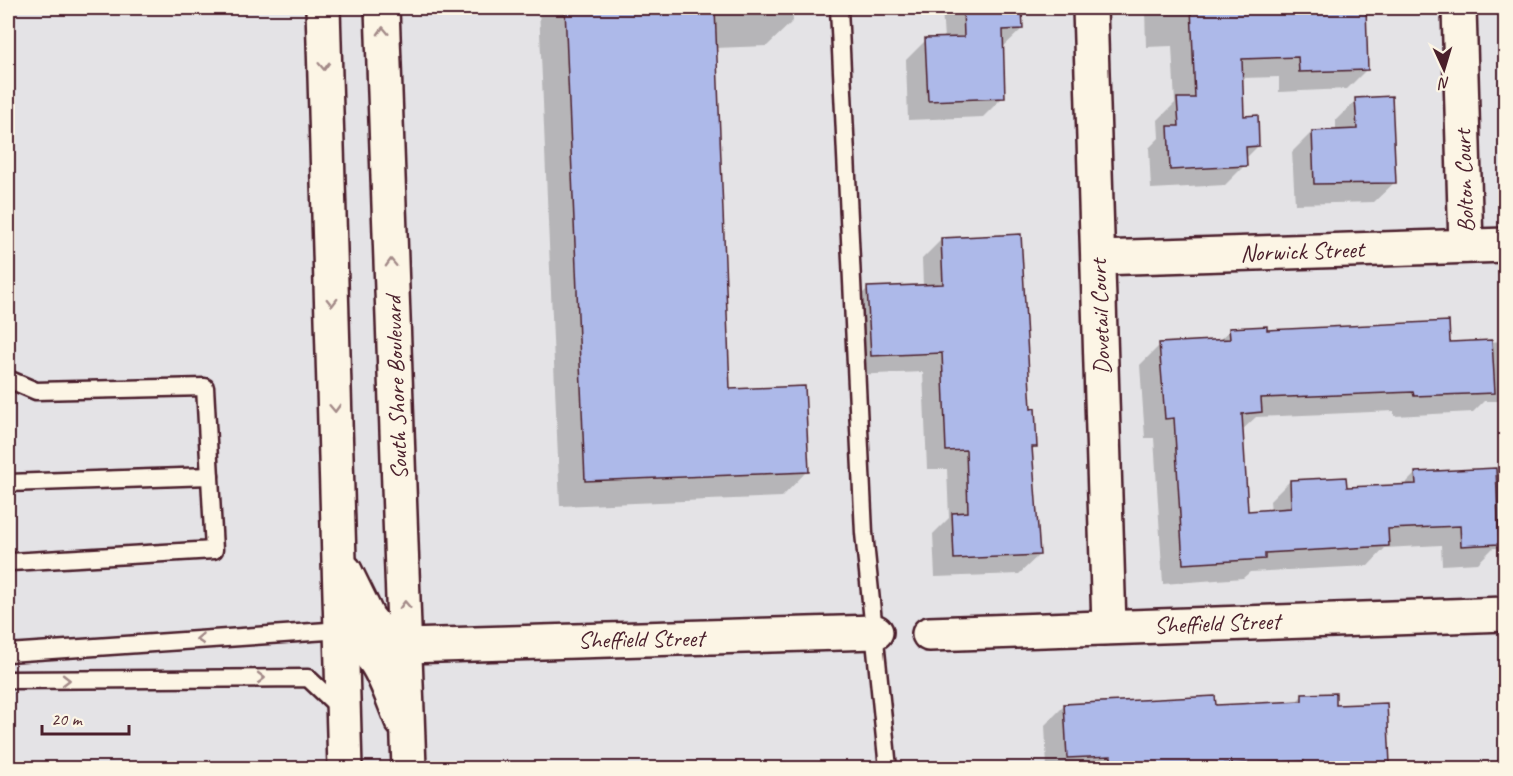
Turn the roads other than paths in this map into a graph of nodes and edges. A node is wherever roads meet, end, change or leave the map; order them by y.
1 (323, 8) edge
2 (382, 8) edge
3 (839, 8) edge
4 (1090, 8) edge
5 (1459, 8) edge
6 (1506, 244) edge
7 (1466, 246) junction
8 (1098, 258) junction
9 (8, 379) edge
10 (210, 476) junction
11 (8, 483) edge
12 (339, 559) junction
13 (10, 562) dead end
14 (1506, 614) edge
15 (1109, 626) junction
16 (342, 630) junction
17 (876, 632) junction
18 (929, 634) dead end
19 (406, 646) junction
20 (8, 653) edge
21 (8, 680) edge
22 (345, 713) junction
23 (409, 753) edge
24 (345, 768) edge
25 (888, 768) edge

1 -> 12 street
19 -> 2 street, South Shore Boulevard
3 - 17 lane
4 - 8 street, Dovetail Court
5 - 7 street, Bolton Court
6 - 7 street, Norwick Street
7 - 8 street, Norwick Street
8 - 15 street, Dovetail Court
9 - 10 lane
10 - 11 lane
10 - 13 lane
12 - 16 street
12 - 19 street
14 - 15 street, Sheffield Street
15 - 18 street, Sheffield Street
16 -> 20 lane
16 - 22 street
16 - 23 street
17 - 19 street, Sheffield Street
17 - 25 lane
19 - 23 street, South Shore Boulevard
21 -> 22 lane
22 - 24 street

